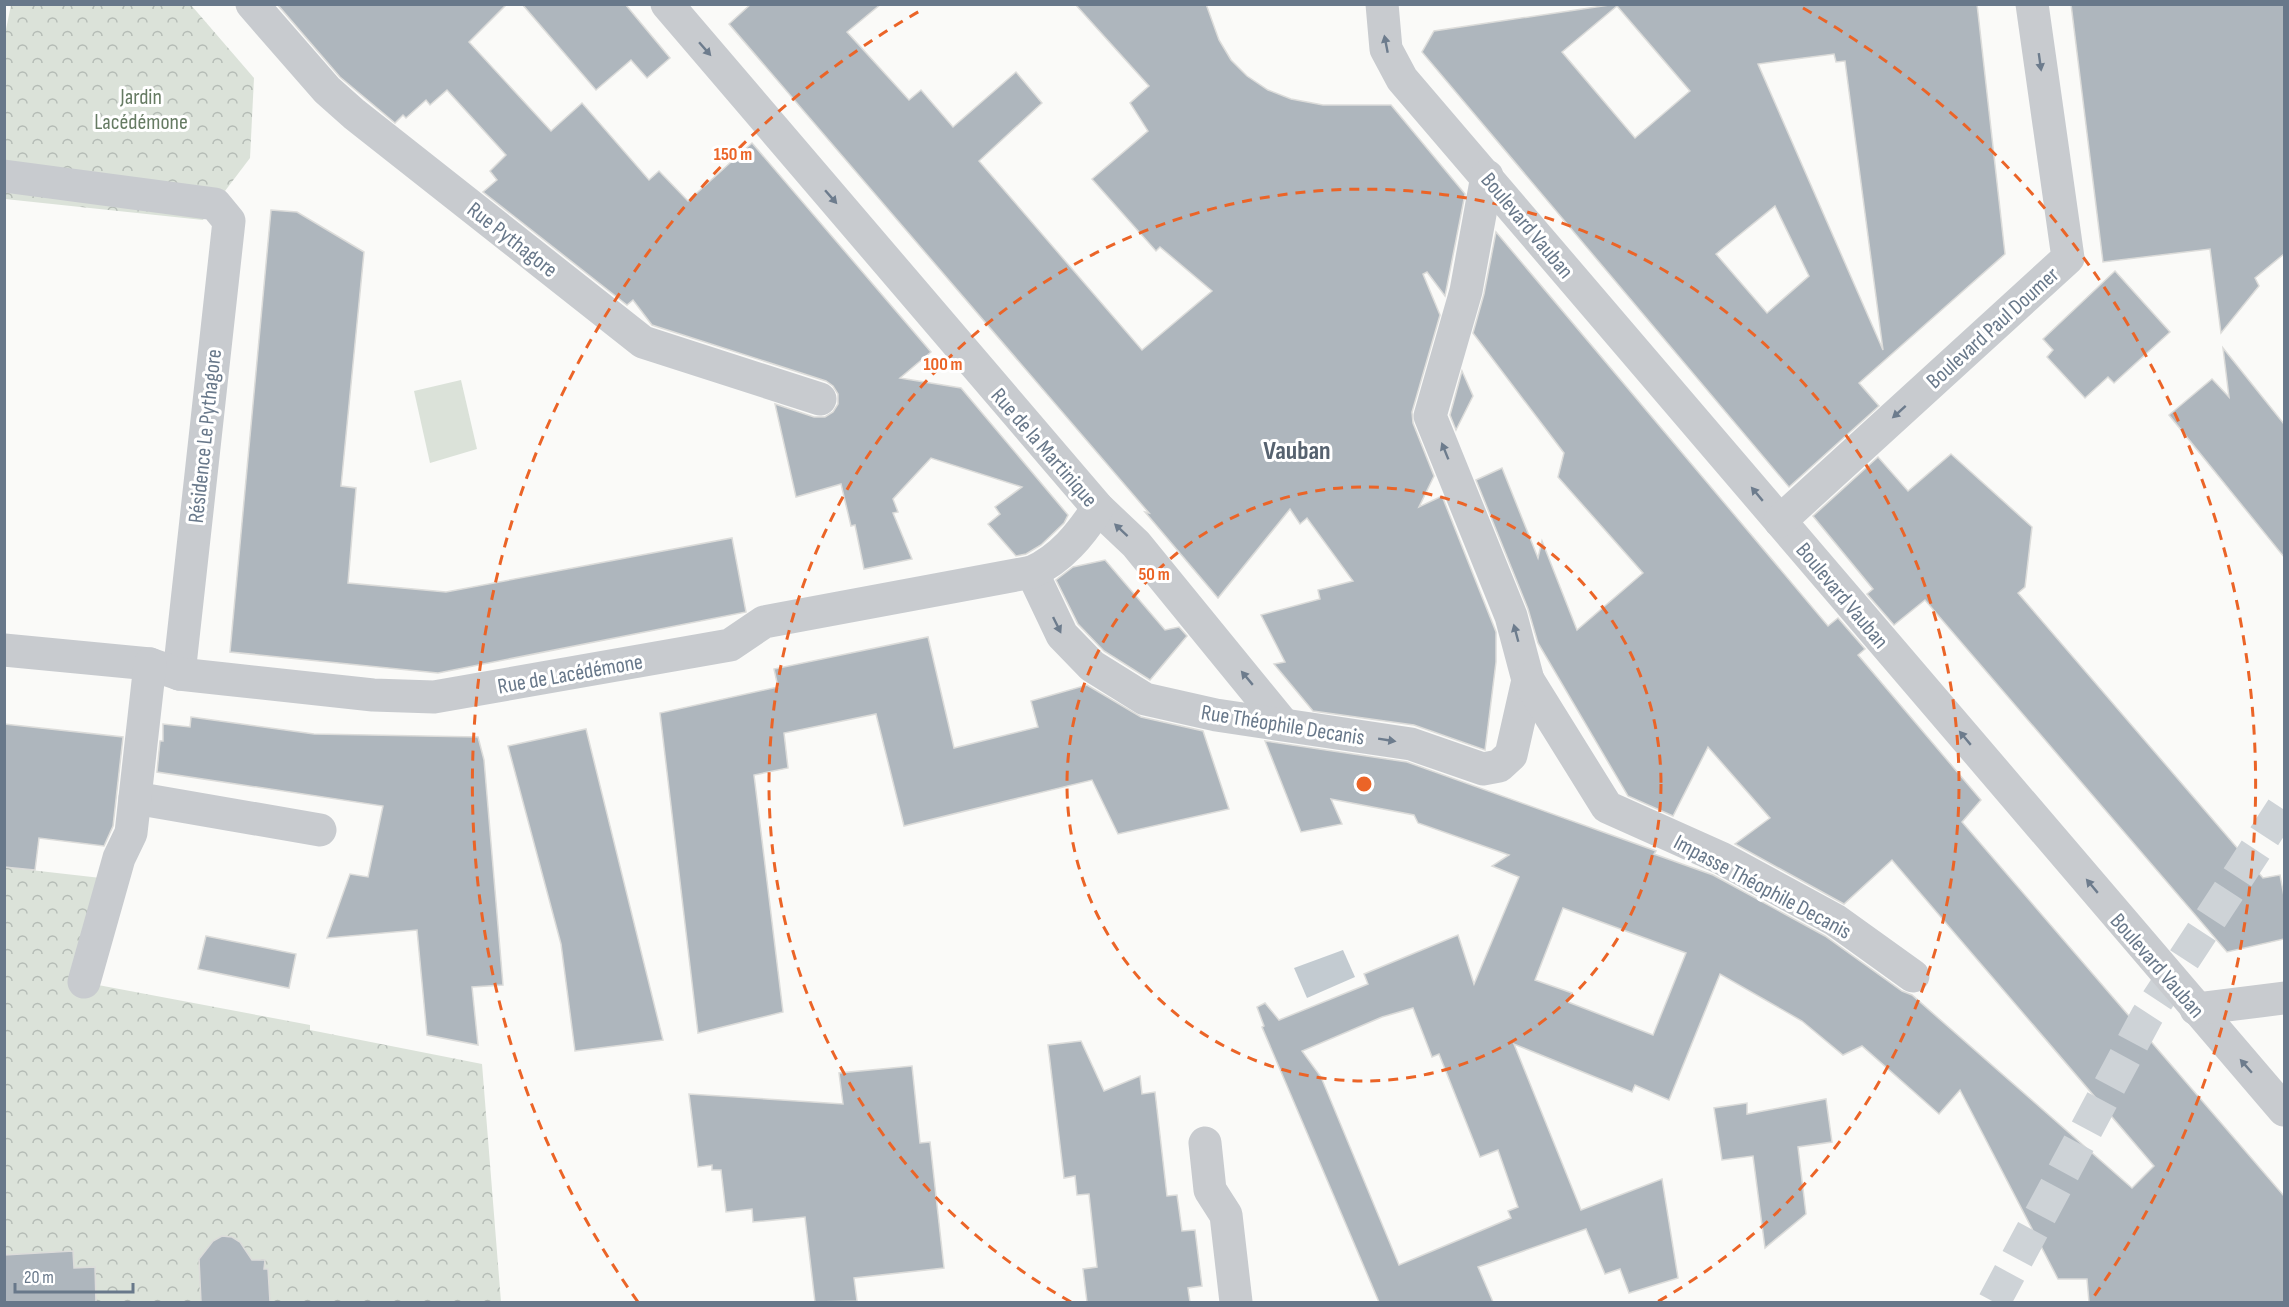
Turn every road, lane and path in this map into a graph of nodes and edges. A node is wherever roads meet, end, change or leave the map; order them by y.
1 (252, 4) edge
2 (667, 4) edge
3 (1382, 4) edge
4 (2032, 4) edge
5 (4, 176) edge
6 (1486, 176) junction
7 (820, 399) dead end
8 (1098, 508) junction
9 (1780, 521) junction
10 (1032, 572) junction
11 (4, 650) edge
12 (164, 669) junction
13 (1528, 680) junction
14 (1283, 724) junction
15 (135, 798) junction
16 (1607, 807) joint
17 (320, 830) dead end
18 (1913, 976) dead end
19 (84, 982) dead end
20 (2284, 998) edge
21 (2196, 1009) junction
22 (2284, 1110) edge
23 (1205, 1143) dead end
24 (1236, 1302) edge

1 - 7 street, Rue Pythagore
2 -> 8 street, Rue de la Martinique
6 -> 3 street, Boulevard Vauban
4 -> 9 street, Boulevard Paul Doumer
5 - 12 street, Résidence Le Pythagore
9 -> 6 street, Boulevard Vauban
13 -> 6 street, Rue Théophile Decanis
8 - 10 street, Rue de Lacédémone
14 -> 8 street, Rue de la Martinique
21 -> 9 street, Boulevard Vauban
10 - 12 street, Rue de Lacédémone
10 -> 14 street, Rue Théophile Decanis
11 - 12 street, Rue de Lacédémone
12 - 15 street, Résidence Le Pythagore
14 -> 13 street, Rue Théophile Decanis
13 - 16 street, Rue Théophile Decanis
15 - 17 street
15 - 19 street, Résidence Le Pythagore
16 - 18 street, Impasse Théophile Decanis
20 - 21 street
22 -> 21 street, Boulevard Vauban
23 - 24 street

